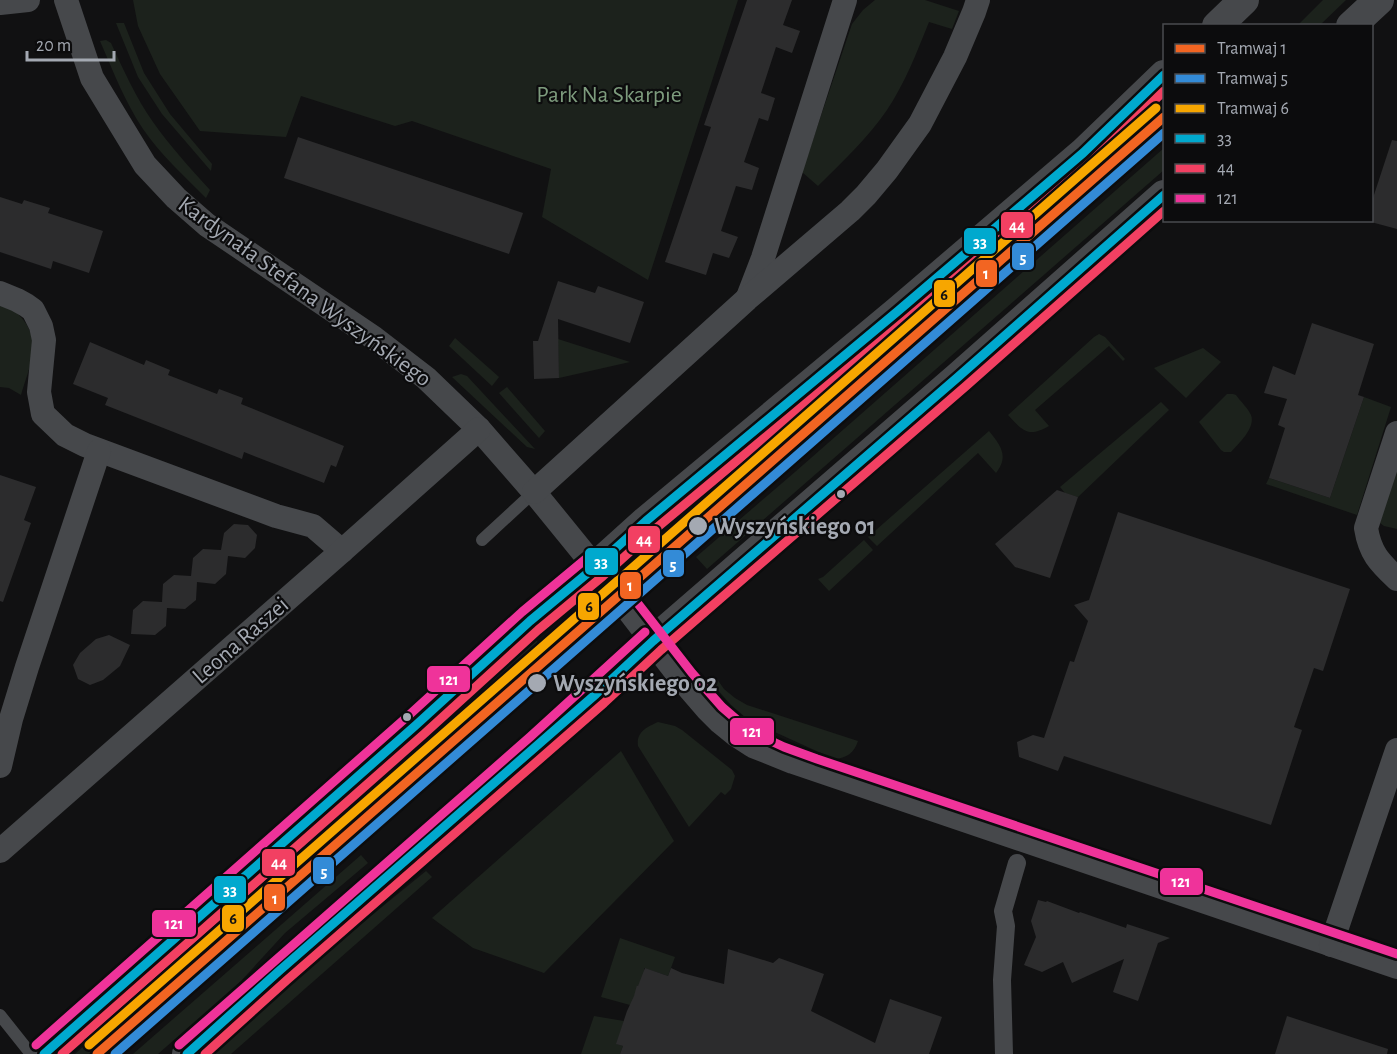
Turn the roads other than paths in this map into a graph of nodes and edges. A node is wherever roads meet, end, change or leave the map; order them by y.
1 (28, 0) edge
2 (66, 0) edge
3 (845, 0) edge
4 (977, 0) edge
5 (1244, 0) edge
6 (1379, 0) edge
7 (0, 3) edge
8 (1219, 24) edge
9 (1353, 24) edge
10 (1163, 76) edge
11 (1163, 196) edge
12 (0, 293) edge
13 (747, 299) junction
14 (479, 429) junction
15 (1397, 433) edge
16 (99, 451) junction
17 (534, 492) junction
18 (482, 540) dead end
19 (342, 551) junction
20 (595, 567) junction
21 (1397, 579) edge
22 (653, 641) junction
23 (1397, 750) edge
24 (0, 766) edge
25 (3, 843) edge
26 (1017, 863) dead end
27 (1331, 945) junction
28 (1397, 968) edge
29 (0, 1015) edge
30 (31, 1054) edge
31 (44, 1054) edge
32 (187, 1054) edge
33 (1004, 1054) edge

1 - 7 street
2 - 14 street, Kardynała Stefana Wyszyńskiego
3 - 13 street
4 - 13 street
5 - 8 street
6 - 9 street
10 - 20 street
11 - 22 street
12 - 16 street
13 - 17 street
14 - 17 street, Kardynała Stefana Wyszyńskiego
14 - 19 street, Leona Raszei
15 - 21 street
16 - 19 street
16 - 24 street
17 - 18 lane
17 - 20 street, Kardynała Stefana Wyszyńskiego
19 - 25 street, Leona Raszei
20 - 22 street, Kardynała Stefana Wyszyńskiego
20 - 31 street
22 - 27 street, Kardynała Stefana Wyszyńskiego
22 - 32 street
23 - 27 street
26 - 33 street
27 - 28 street, Kardynała Stefana Wyszyńskiego
29 - 30 lane

